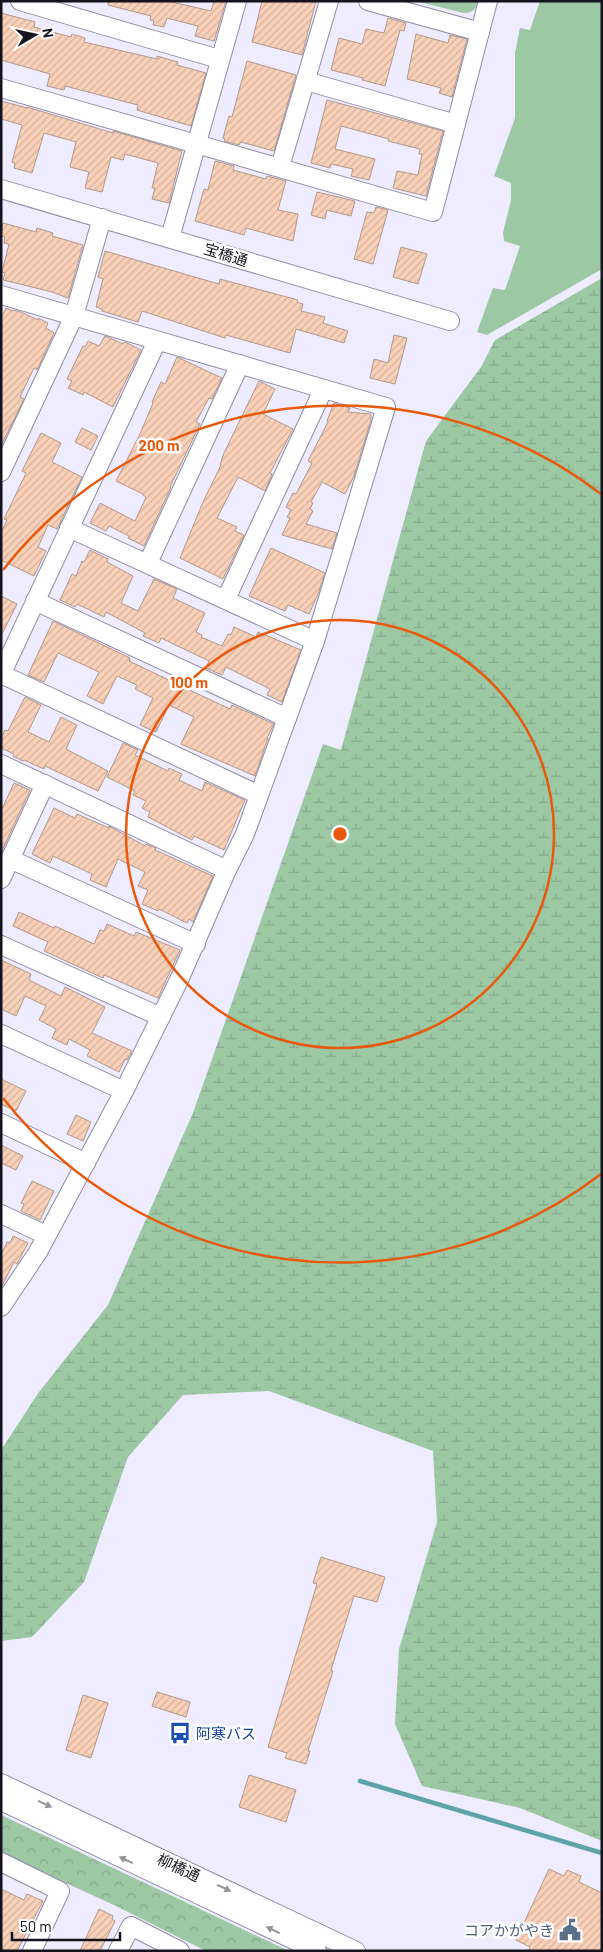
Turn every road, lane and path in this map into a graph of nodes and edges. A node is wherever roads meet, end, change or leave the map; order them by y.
1 (20, 1) edge
2 (237, 1) edge
3 (330, 1) edge
4 (368, 1) edge
5 (488, 1) edge
6 (480, 32) junction
7 (219, 59) junction
8 (306, 81) junction
9 (1, 88) edge
10 (456, 124) junction
11 (196, 144) junction
12 (280, 167) junction
13 (1, 189) edge
14 (102, 218) junction
15 (170, 238) junction
16 (1, 295) edge
17 (74, 316) junction
18 (450, 321) dead end
19 (158, 342) junction
20 (240, 364) junction
21 (323, 390) junction
22 (1, 472) edge
23 (69, 528) junction
24 (148, 563) junction
25 (226, 599) junction
26 (35, 600) junction
27 (315, 641) junction
28 (1, 674) edge
29 (287, 718) junction
30 (1, 764) edge
31 (45, 784) junction
32 (259, 795) junction
33 (10, 859) junction
34 (227, 870) junction
35 (1, 879) edge
36 (196, 944) junction
37 (1, 945) edge
38 (161, 1017) junction
39 (1, 1034) edge
40 (124, 1091) junction
41 (1, 1123) edge
42 (86, 1163) junction
43 (1, 1214) edge
44 (46, 1235) junction
45 (2, 1305) edge
46 (1, 1783) edge
47 (1, 1801) edge
48 (1, 1862) edge
49 (32, 1951) edge
50 (118, 1951) edge
51 (180, 1951) edge
52 (317, 1951) edge
53 (356, 1951) edge

1 - 7 street
2 - 7 street
3 - 8 street
4 - 6 street
5 - 6 street
6 - 10 street
7 - 11 street
8 - 10 street
8 - 12 street
9 - 11 street
10 - 12 street
11 - 12 street
11 - 15 street
13 - 14 street, 宝橋通
14 - 15 street, 宝橋通
14 - 17 street
15 - 18 street, 宝橋通
16 - 17 street
17 - 19 street
17 - 22 street
19 - 20 street
19 - 23 street
20 - 21 street
20 - 24 street
21 - 25 street
21 - 27 street
23 - 24 street
23 - 26 street
24 - 25 street
25 - 27 street
26 - 28 street
26 - 29 street
27 - 29 street
28 - 32 street
29 - 32 street
30 - 31 street
31 - 33 street
31 - 34 street
32 - 34 street
33 - 35 street
33 - 36 street
34 - 36 street
36 - 38 street
37 - 38 street
38 - 40 street
39 - 40 street
40 - 42 street
41 - 42 street
42 - 44 street
43 - 44 street
44 - 45 street
46 -> 53 street, 柳橋通
52 -> 47 street, 柳橋通
48 - 49 street
50 - 51 street

